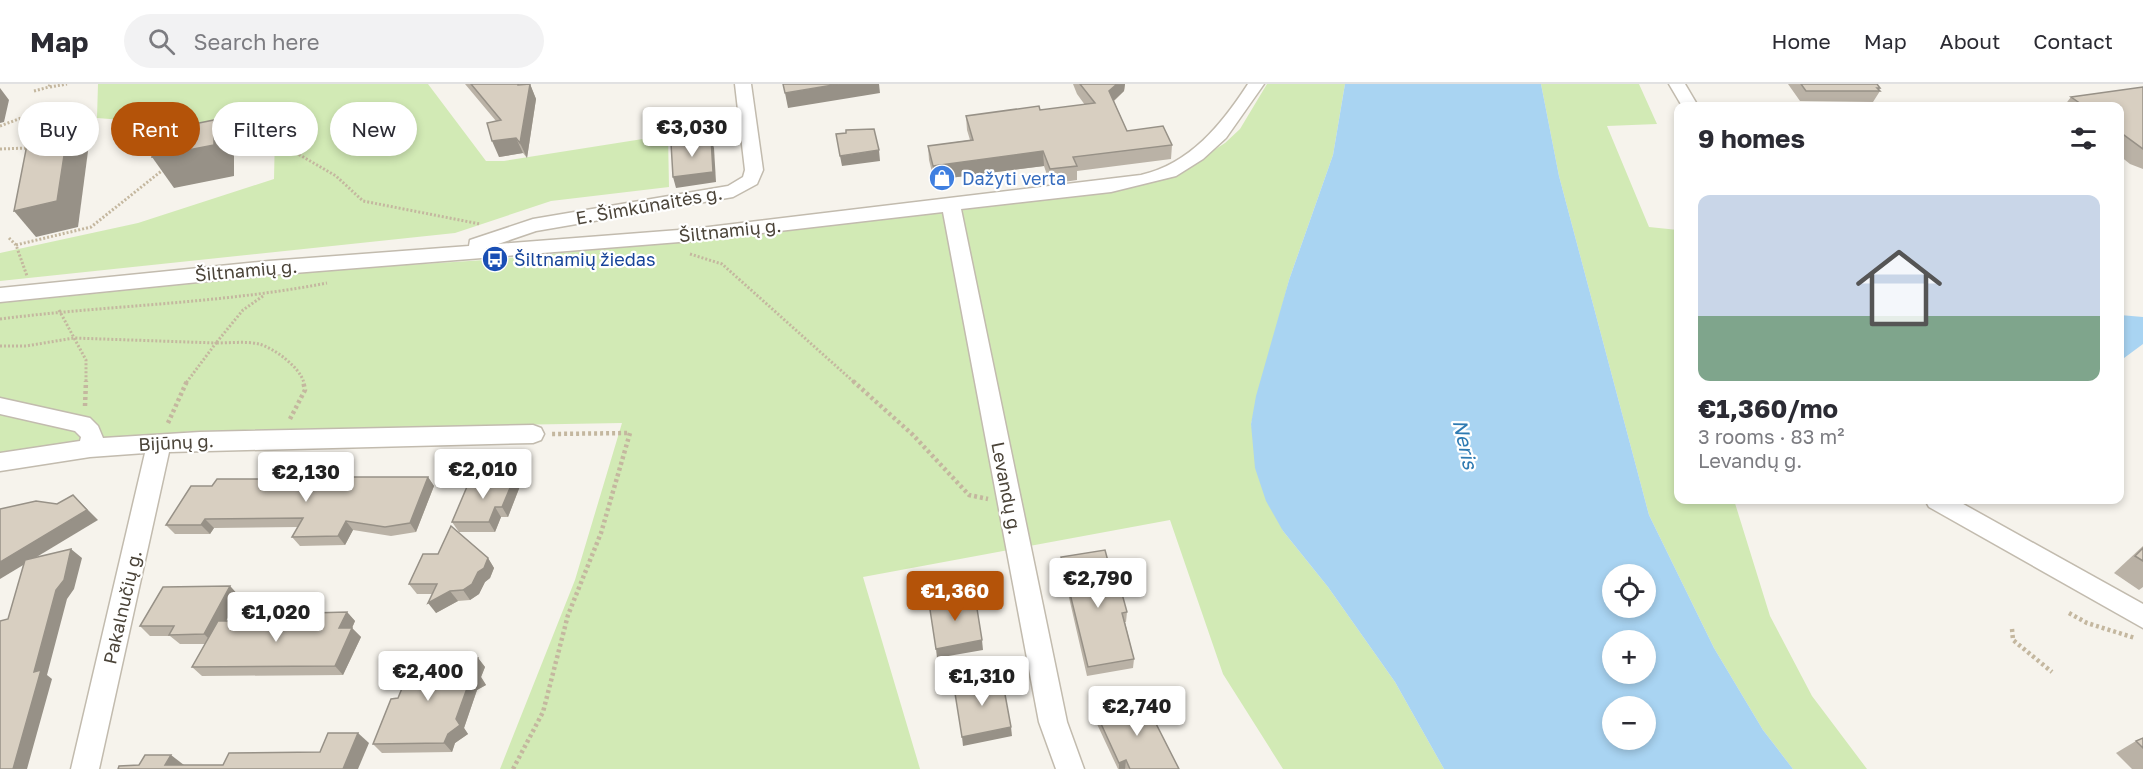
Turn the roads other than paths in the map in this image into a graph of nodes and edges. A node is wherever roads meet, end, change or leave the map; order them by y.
1 (743, 84) edge
2 (1256, 84) edge
3 (1677, 84) edge
4 (1688, 102) edge
5 (951, 205) junction
6 (450, 253) junction
7 (0, 295) edge
8 (0, 406) edge
9 (533, 434) road end
10 (159, 444) junction
11 (90, 448) junction
12 (0, 462) edge
13 (1943, 504) edge
14 (2141, 628) edge
15 (85, 769) edge
16 (1070, 769) edge

1 - 6 street, E. Šimkūnaitės g.
2 - 5 street, Šiltnamių g.
3 - 4 street
5 - 6 street, Šiltnamių g.
5 - 16 street, Levandų g.
6 - 7 street, Šiltnamių g.
8 - 11 street
9 - 10 street, Bijūnų g.
10 - 11 street, Bijūnų g.
10 - 15 street, Pakalnučių g.
11 - 12 street, Bijūnų g.
13 - 14 street

